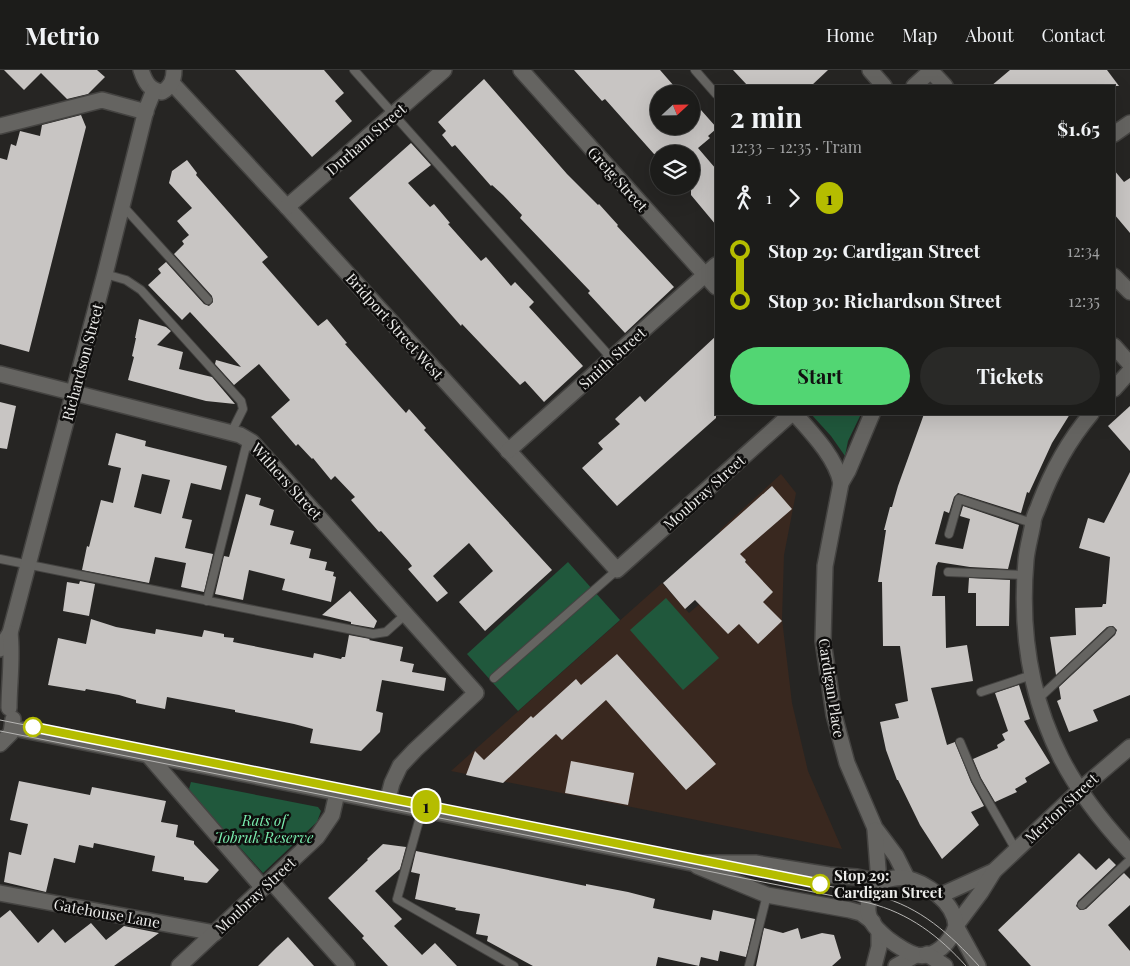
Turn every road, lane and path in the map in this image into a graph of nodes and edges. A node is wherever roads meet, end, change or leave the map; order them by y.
1 (141, 70) edge
2 (354, 70) edge
3 (444, 70) edge
4 (521, 70) edge
5 (695, 70) edge
6 (870, 70) edge
7 (931, 70) edge
8 (173, 76) edge
9 (883, 85) edge
10 (915, 85) edge
11 (944, 85) edge
12 (154, 90) junction
13 (715, 93) edge
14 (146, 112) junction
15 (394, 115) junction
16 (1130, 123) edge
17 (0, 126) edge
18 (1115, 133) edge
19 (122, 205) junction
20 (287, 207) junction
21 (711, 270) edge
22 (105, 274) junction
23 (1115, 277) edge
24 (715, 284) edge
25 (1130, 292) edge
26 (208, 300) dead end
27 (1115, 347) edge
28 (612, 358) junction
29 (1130, 364) edge
30 (1130, 371) edge
31 (0, 374) edge
32 (1115, 388) edge
33 (74, 394) junction
34 (790, 415) edge
35 (796, 415) edge
36 (872, 415) edge
37 (1090, 415) edge
38 (231, 433) junction
39 (248, 438) junction
40 (508, 451) junction
41 (841, 483) junction
42 (1032, 523) junction
43 (949, 534) dead end
44 (0, 559) edge
45 (28, 564) junction
46 (617, 570) junction
47 (948, 572) dead end
48 (1025, 576) junction
49 (207, 601) junction
50 (406, 614) junction
51 (1111, 631) dead end
52 (10, 633) junction
53 (0, 649) edge
54 (1032, 675) junction
55 (494, 678) dead end
56 (981, 692) dead end
57 (1037, 700) junction
58 (4, 704) edge
59 (13, 728) junction
60 (960, 742) dead end
61 (0, 744) edge
62 (1130, 747) edge
63 (148, 755) junction
64 (1081, 789) junction
65 (338, 793) junction
66 (387, 802) junction
67 (422, 810) junction
68 (875, 828) junction
69 (1016, 850) junction
70 (1130, 852) edge
71 (1130, 860) edge
72 (691, 863) junction
73 (994, 871) junction
74 (907, 878) junction
75 (879, 882) junction
76 (267, 885) junction
77 (0, 893) edge
78 (768, 895) junction
79 (939, 896) junction
80 (1082, 905) dead end
81 (956, 925) junction
82 (876, 927) junction
83 (215, 933) junction
84 (922, 954) junction
85 (179, 966) edge
86 (348, 966) edge
87 (514, 966) edge
88 (750, 966) edge
89 (874, 966) edge
90 (896, 966) edge
91 (945, 966) edge
92 (978, 966) edge

1 - 12 street
2 - 15 lane
3 - 15 street, Durham Street
4 - 21 street, Greig Street
5 - 13 lane
6 - 9 street
7 - 10 street
7 - 11 street
8 - 12 street
8 - 20 street, Bridport Street West
12 - 14 street, Richardson Street
14 - 17 street
14 - 19 street, Richardson Street
15 - 20 street, Durham Street
15 - 28 lane
16 - 18 street
19 - 22 street, Richardson Street
19 - 26 lane
20 - 40 street, Bridport Street West
21 - 24 street, Greig Street
21 - 28 street, Smith Street
22 - 33 street, Richardson Street
22 - 38 lane
23 - 25 street
27 - 29 street
28 - 40 street, Smith Street
30 - 32 street
31 - 33 street, Withers Street
33 - 38 street, Withers Street
33 - 45 street, Richardson Street
34 - 46 street, Moubray Street
35 - 41 street
36 - 41 street, Cardigan Place
37 - 42 street
38 - 39 street, Withers Street
39 - 49 lane
39 - 50 street, Withers Street
40 - 46 street, Bridport Street West
41 - 68 street, Cardigan Place
42 - 43 lane
42 - 48 street
44 - 45 lane
45 - 49 lane
45 - 52 street, Richardson Street
46 - 55 lane
47 - 48 lane
48 - 54 street
49 - 50 lane
50 - 66 street, Withers Street
51 - 57 lane
52 - 53 street, Richardson Street
52 - 58 street, Richardson Street
54 - 56 lane
54 - 57 street
57 - 64 street
58 - 59 street, Richardson Street
59 - 61 street
59 - 63 street
60 - 69 lane
62 - 64 street, Merton Street
63 - 65 street
63 - 76 street
64 - 69 street, Merton Street
64 - 70 street
65 - 66 street
65 - 76 street, Moubray Street
66 - 67 street
67 - 72 street
67 - 87 lane
68 - 74 street, Cardigan Place
68 - 75 street, Cardigan Place
69 - 73 street, Merton Street
71 - 80 lane
72 - 75 street
72 - 78 street
73 - 79 street, Merton Street
73 - 81 street, Merton Street
74 - 75 street
74 - 79 street
75 - 82 street
76 - 83 street, Moubray Street
76 - 86 street
77 - 83 street, Gatehouse Lane
78 - 82 street
78 - 88 lane
79 - 81 street
81 - 84 street
81 - 92 street
82 - 84 street
82 - 89 street
83 - 85 street, Moubray Street
84 - 90 street
84 - 91 street

